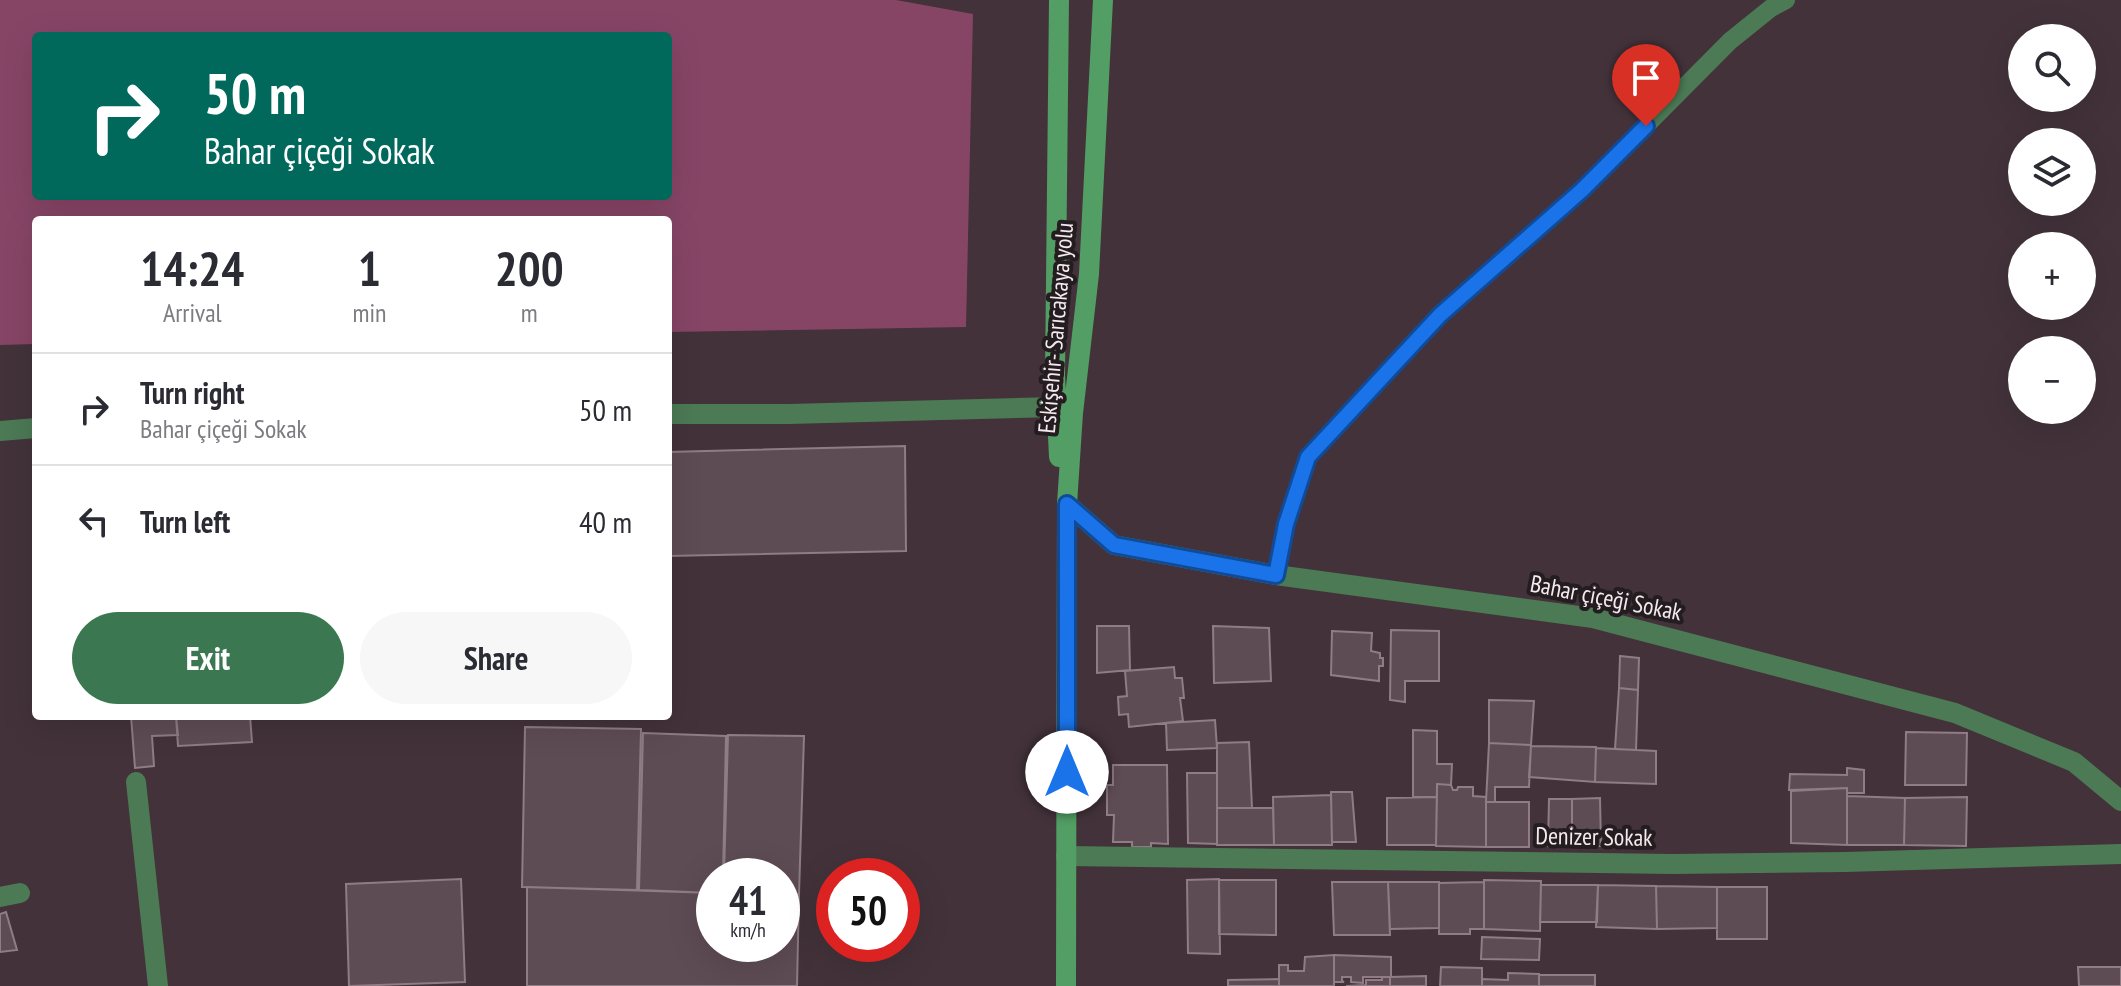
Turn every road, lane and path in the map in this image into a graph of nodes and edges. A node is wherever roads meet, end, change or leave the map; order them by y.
1 (1059, 0) edge
2 (1103, 0) edge
3 (1786, 0) edge
4 (1057, 407) junction
5 (672, 414) edge
6 (32, 428) edge
7 (0, 431) edge
8 (1067, 504) junction
9 (1276, 575) junction
10 (1067, 661) junction
11 (136, 782) dead end
12 (2121, 801) edge
13 (2121, 854) edge
14 (1066, 856) junction
15 (158, 986) edge
16 (1066, 986) edge

1 - 4 main road, Eskişehir- Sarıcakaya yolu
2 - 8 main road, Eskişehir- Sarıcakaya yolu
3 - 9 lane
4 - 5 street
4 - 10 main road, Eskişehir- Sarıcakaya yolu
6 - 7 street
8 - 9 street, Bahar çiçeği Sokak
8 - 10 main road, Eskişehir- Sarıcakaya yolu
9 - 12 street, Bahar çiçeği Sokak
10 - 14 main road, Eskişehir- Sarıcakaya yolu
11 - 15 street
13 - 14 street, Denizer Sokak
14 - 16 main road, Eskişehir- Sarıcakaya yolu

